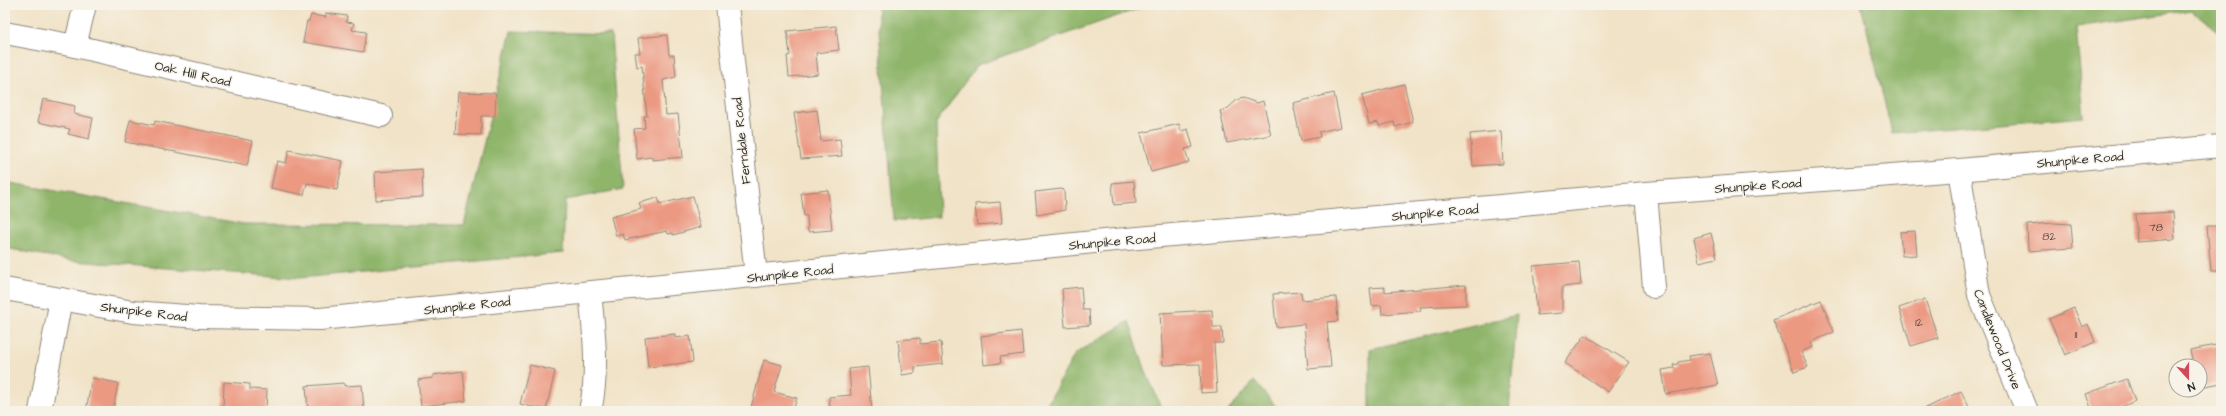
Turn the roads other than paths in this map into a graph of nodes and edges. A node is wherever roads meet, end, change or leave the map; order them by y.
1 (85, 5) edge
2 (727, 5) edge
3 (5, 33) edge
4 (75, 46) junction
5 (381, 116) dead end
6 (2221, 146) edge
7 (1959, 170) junction
8 (1646, 193) junction
9 (756, 276) junction
10 (1654, 287) dead end
11 (5, 289) edge
12 (590, 292) junction
13 (61, 299) junction
14 (40, 411) edge
15 (590, 411) edge
16 (2027, 411) edge

1 - 4 main road
2 - 9 main road, Ferndale Road
3 - 4 main road, Oak Hill Road
4 - 5 main road, Oak Hill Road
6 - 7 main road, Shunpike Road
7 - 8 main road, Shunpike Road
7 - 16 main road, Candlewood Drive
8 - 9 main road, Shunpike Road
8 - 10 main road
9 - 12 main road, Shunpike Road
11 - 13 main road, Shunpike Road
12 - 13 main road, Shunpike Road
12 - 15 main road
13 - 14 main road

